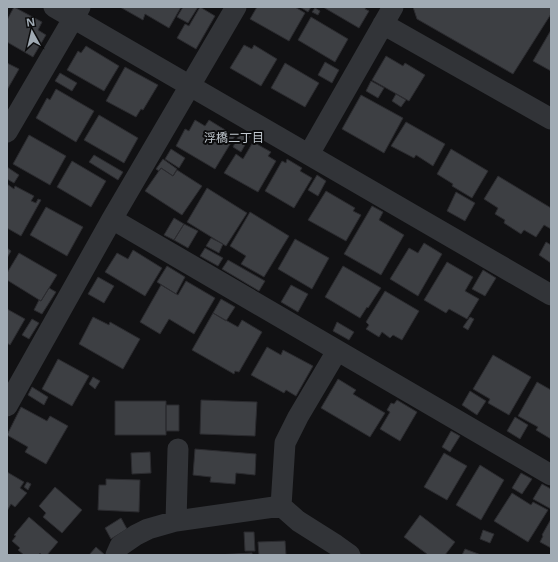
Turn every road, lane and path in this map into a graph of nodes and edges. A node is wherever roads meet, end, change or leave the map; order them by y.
1 (54, 7) edge
2 (236, 7) edge
3 (77, 12) edge
4 (388, 15) edge
5 (190, 87) junction
6 (551, 120) edge
7 (7, 132) edge
8 (309, 154) junction
9 (112, 219) junction
10 (551, 295) edge
11 (337, 351) junction
12 (7, 406) edge
13 (178, 449) dead end
14 (551, 475) edge
15 (281, 506) junction
16 (176, 521) junction
17 (116, 555) edge
18 (350, 555) edge

1 - 3 street
2 - 5 street
3 - 5 street
3 - 7 street
4 - 6 street
4 - 8 street
5 - 8 street
5 - 9 street
8 - 10 street
9 - 11 street
9 - 12 street
11 - 14 street
11 - 15 street
13 - 16 street
15 - 16 street
15 - 18 street
16 - 17 street

